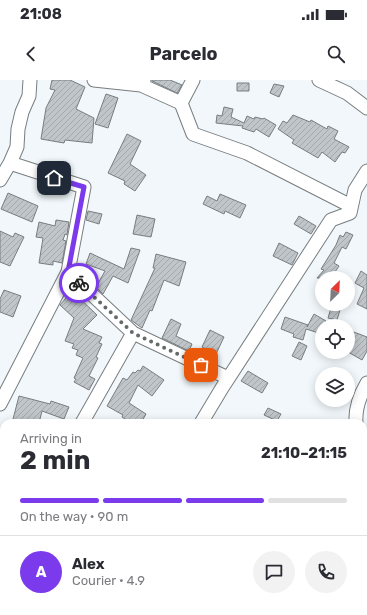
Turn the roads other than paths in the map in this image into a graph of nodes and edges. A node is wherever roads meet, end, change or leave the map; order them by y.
1 (30, 80) edge
2 (94, 80) edge
3 (192, 80) edge
4 (319, 80) edge
5 (142, 82) edge
6 (181, 103) junction
7 (367, 108) edge
8 (10, 163) junction
9 (367, 171) edge
10 (0, 180) edge
11 (351, 206) junction
12 (68, 272) junction
13 (133, 333) junction
14 (228, 378) junction
15 (367, 383) edge
16 (0, 404) edge
17 (84, 419) edge
18 (203, 419) edge
19 (356, 419) edge

1 - 8 street
2 - 5 street
3 - 6 street
4 - 7 street
5 - 6 street
6 - 11 street
8 - 10 street
8 - 12 street
9 - 11 street
11 - 14 street
12 - 13 street
12 - 16 street
13 - 14 street
13 - 17 street
14 - 18 street
15 - 19 street

